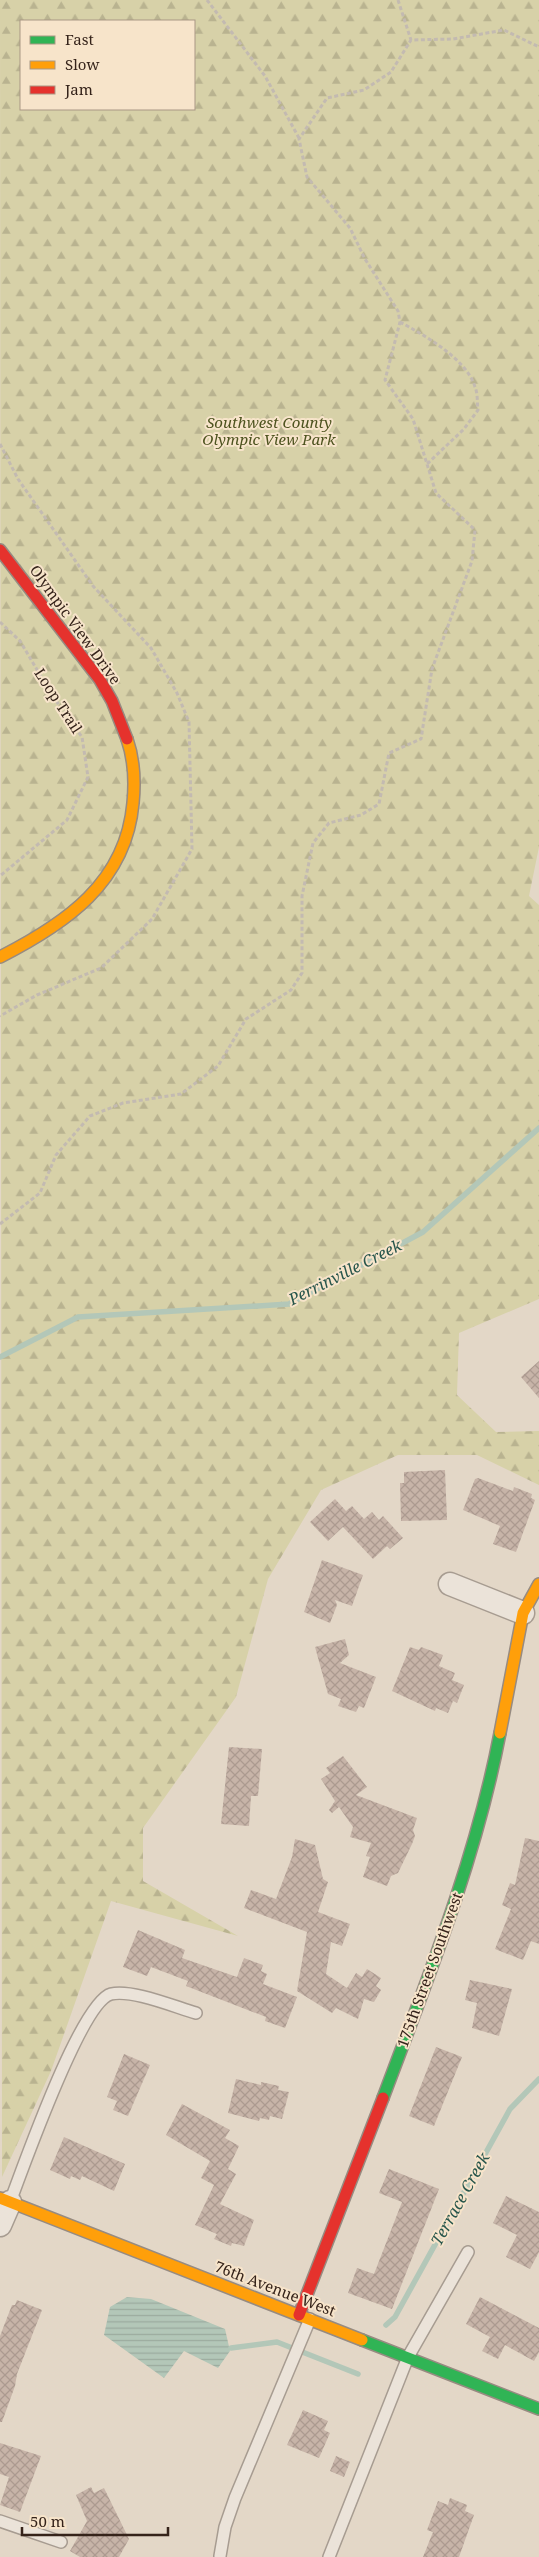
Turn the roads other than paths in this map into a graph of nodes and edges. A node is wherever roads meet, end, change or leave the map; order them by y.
1 (0, 550) edge
2 (0, 957) edge
3 (450, 1584) dead end
4 (539, 1584) edge
5 (523, 1613) junction
6 (196, 2013) dead end
7 (5, 2200) edge
8 (0, 2225) edge
9 (468, 2252) dead end
10 (299, 2315) junction
11 (310, 2319) junction
12 (408, 2357) junction
13 (539, 2408) edge
14 (0, 2521) edge
15 (61, 2542) dead end
16 (220, 2556) edge
17 (329, 2557) edge

1 - 2 street, Olympic View Drive
3 - 5 street
4 - 5 street, 175th Street Southwest
5 - 10 street, 175th Street Southwest
6 - 7 lane
7 - 8 street
7 - 10 street, 76th Avenue West
9 - 12 lane
10 - 11 street, 76th Avenue West
11 - 12 street, 76th Avenue West
11 - 16 lane
12 - 13 street, 76th Avenue West
12 - 17 lane
14 - 15 lane

